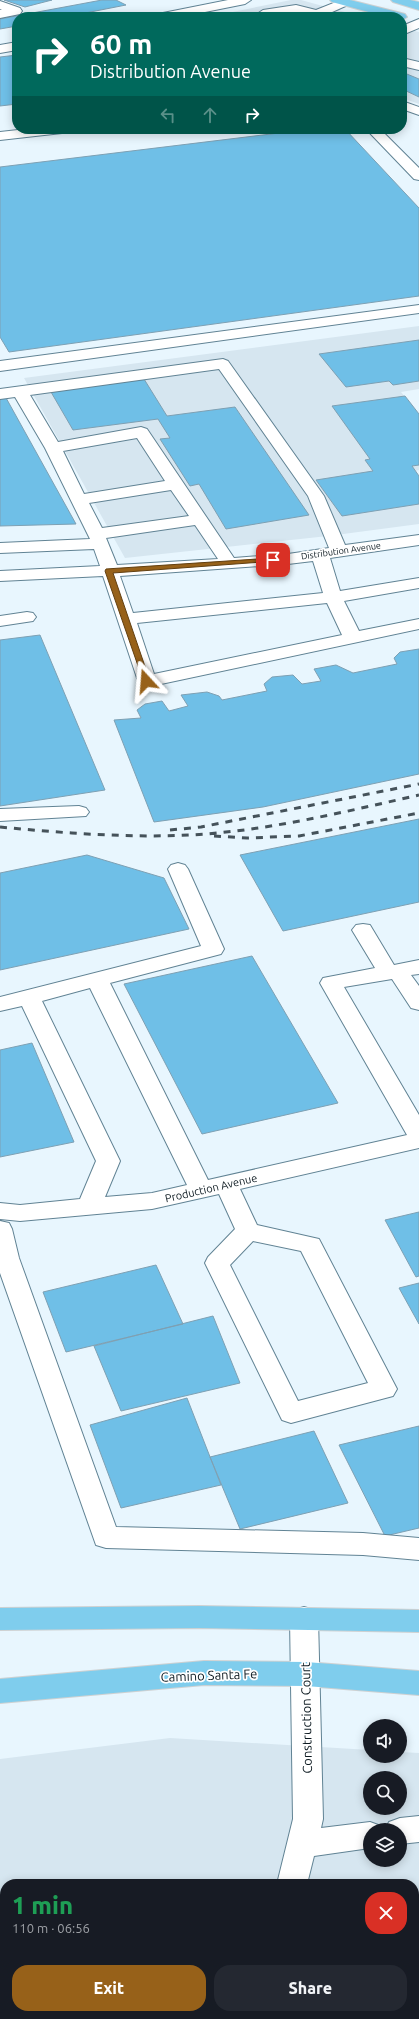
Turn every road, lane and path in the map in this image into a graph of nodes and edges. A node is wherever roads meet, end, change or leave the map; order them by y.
1 (242, 0) edge
2 (397, 0) edge
3 (341, 1) edge
4 (0, 5) edge
5 (419, 6) edge
6 (187, 12) edge
7 (256, 12) edge
8 (281, 12) edge
9 (303, 12) edge
10 (320, 12) edge
11 (383, 12) edge
12 (0, 14) edge
13 (407, 18) edge
14 (419, 22) edge
15 (407, 28) edge
16 (12, 47) edge
17 (0, 49) edge
18 (407, 63) edge
19 (419, 66) edge
20 (407, 107) edge
21 (419, 111) edge
22 (18, 134) edge
23 (378, 134) edge
24 (0, 136) edge
25 (419, 176) edge
26 (419, 308) edge
27 (0, 366) edge
28 (20, 392) junction
29 (0, 394) edge
30 (53, 448) junction
31 (176, 484) junction
32 (79, 500) junction
33 (200, 519) junction
34 (98, 539) junction
35 (419, 540) edge
36 (0, 548) edge
37 (339, 552) junction
38 (320, 554) junction
39 (229, 563) junction
40 (109, 571) junction
41 (0, 576) edge
42 (419, 583) edge
43 (333, 598) junction
44 (27, 617) dead end
45 (125, 619) junction
46 (0, 621) edge
47 (419, 624) edge
48 (353, 638) junction
49 (78, 812) dead end
50 (0, 815) edge
51 (178, 868) dead end
52 (362, 930) dead end
53 (402, 970) edge
54 (97, 980) junction
55 (29, 998) junction
56 (419, 1003) edge
57 (0, 1004) edge
58 (419, 1135) edge
59 (419, 1140) edge
60 (226, 1184) junction
61 (201, 1190) junction
62 (89, 1207) junction
63 (0, 1211) edge
64 (0, 1229) edge
65 (248, 1231) junction
66 (419, 1549) edge
67 (304, 1618) junction
68 (0, 1619) edge
69 (419, 1621) edge
70 (306, 1674) junction
71 (419, 1683) edge
72 (0, 1691) edge
73 (419, 1829) edge
74 (407, 1830) edge
75 (305, 1832) junction
76 (363, 1835) edge
77 (293, 1879) edge

1 - 6 street
1 - 7 street
2 - 5 main road
3 - 10 street
3 - 11 main road
4 - 12 street
8 - 9 street
13 - 14 main road
14 - 15 street
16 - 17 street
18 - 19 street
20 - 21 street
22 - 24 street
23 - 25 street
26 - 27 street
28 - 29 street
28 - 30 street
28 - 37 street
30 - 31 street
30 - 32 street
31 - 32 street
31 - 33 street
32 - 34 street
33 - 34 street
33 - 39 street
34 - 36 street
34 - 40 street
35 - 37 street, Distribution Avenue
37 - 38 street, Distribution Avenue
38 - 39 street, Distribution Avenue
38 - 43 street
39 - 40 street, Distribution Avenue
40 - 41 street, Distribution Avenue
40 - 45 street
42 - 43 street
43 - 45 street
43 - 48 street
44 - 46 street
45 - 48 street
47 - 48 street
49 - 50 street
51 - 54 street
52 - 53 street
53 - 56 street
53 - 58 street
54 - 55 street
54 - 61 street
55 - 57 street
55 - 62 street
59 - 60 street, Production Avenue
60 - 61 street, Production Avenue
60 - 65 street
61 - 62 street, Production Avenue
62 - 63 street, Production Avenue
64 - 66 street
65 - 65 street
67 - 68 main road
67 - 69 main road
67 - 70 street, Construction Court
70 - 71 main road, Camino Santa Fe
70 - 72 main road, Camino Santa Fe
70 - 75 street, Construction Court
73 - 74 street
75 - 76 street
75 - 77 street, Construction Court

